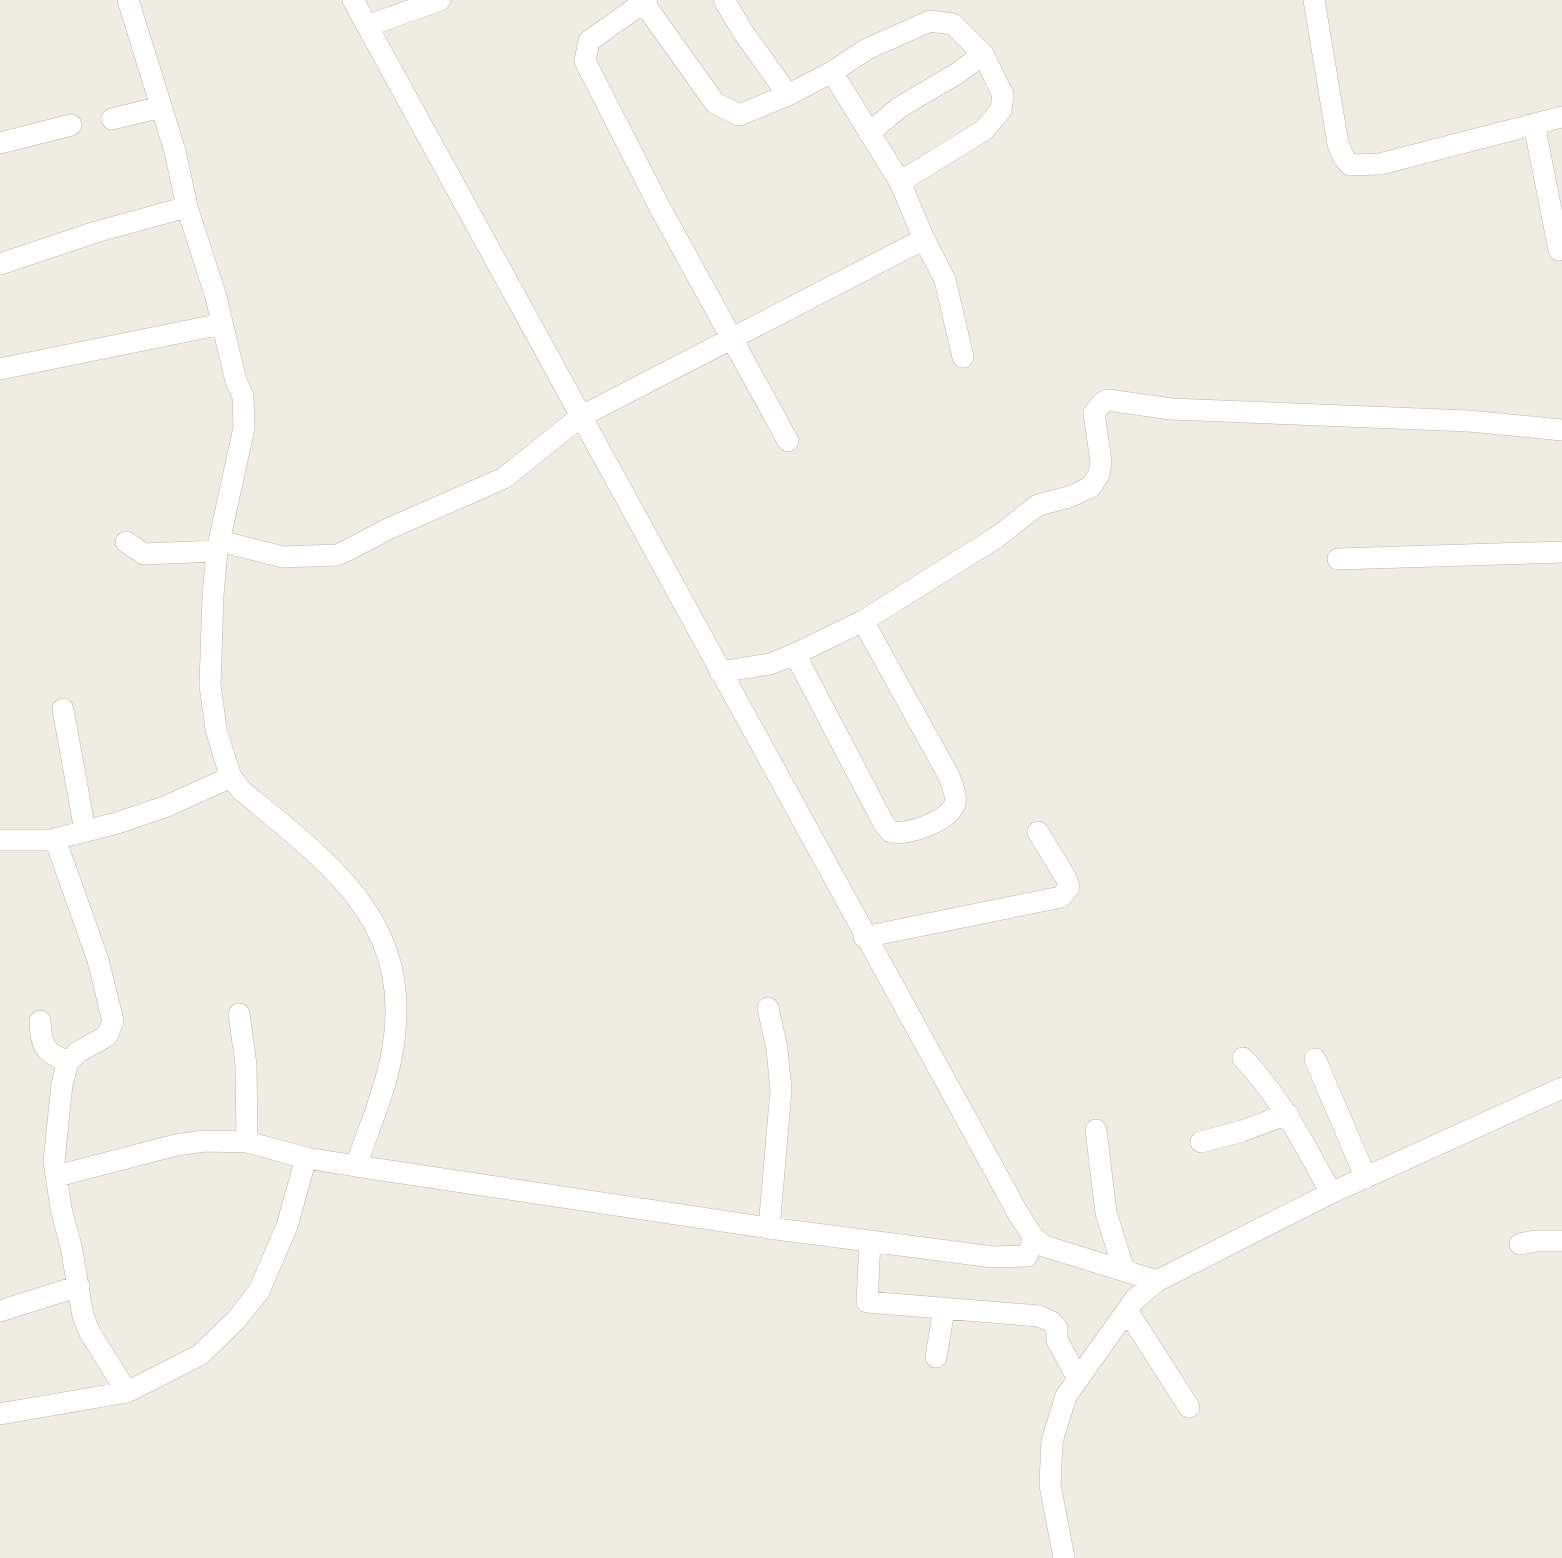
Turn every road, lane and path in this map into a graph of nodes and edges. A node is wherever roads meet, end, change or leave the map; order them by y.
1 (128, 0) edge
2 (353, 0) edge
3 (440, 0) edge
4 (724, 0) edge
5 (1314, 0) edge
6 (645, 1) edge
7 (367, 26) junction
8 (983, 54) junction
9 (832, 72) junction
10 (788, 95) junction
11 (161, 107) junction
12 (1562, 117) edge
13 (112, 119) dead end
14 (1534, 124) junction
15 (71, 125) dead end
16 (869, 133) junction
17 (0, 143) edge
18 (900, 182) junction
19 (187, 208) junction
20 (924, 239) junction
21 (1559, 250) dead end
22 (0, 264) edge
23 (222, 324) junction
24 (732, 338) junction
25 (963, 357) dead end
26 (0, 369) edge
27 (580, 417) junction
28 (1562, 430) edge
29 (788, 441) dead end
30 (126, 542) dead end
31 (218, 546) junction
32 (1562, 552) edge
33 (1338, 559) dead end
34 (863, 620) junction
35 (795, 654) junction
36 (720, 672) junction
37 (63, 709) dead end
38 (231, 777) junction
39 (85, 831) junction
40 (1038, 832) dead end
41 (55, 839) junction
42 (0, 840) edge
43 (864, 937) junction
44 (768, 1008) dead end
45 (239, 1014) dead end
46 (40, 1021) dead end
47 (1243, 1058) dead end
48 (1315, 1059) dead end
49 (68, 1062) junction
50 (1562, 1088) edge
51 (1288, 1114) junction
52 (1096, 1130) dead end
53 (247, 1142) junction
54 (1201, 1142) dead end
55 (306, 1158) junction
56 (356, 1166) junction
57 (57, 1176) junction
58 (1366, 1178) junction
59 (1331, 1193) junction
60 (769, 1228) junction
61 (1034, 1238) junction
62 (870, 1241) junction
63 (1562, 1241) edge
64 (1520, 1244) dead end
65 (1124, 1270) junction
66 (1157, 1280) junction
67 (79, 1286) junction
68 (944, 1309) junction
69 (0, 1311) edge
70 (1128, 1312) junction
71 (936, 1357) dead end
72 (1078, 1378) junction
73 (126, 1392) junction
74 (1189, 1407) dead end
75 (0, 1414) edge
76 (1064, 1558) edge

1 - 11 street
2 - 7 street
3 - 7 street
4 - 10 street
5 - 14 street
6 - 10 street
6 - 24 street
7 - 27 street
8 - 9 street
8 - 16 street
8 - 18 street
9 - 10 street
9 - 16 street
11 - 13 street
11 - 19 street
12 - 14 street
14 - 21 street
15 - 17 street
16 - 18 street
18 - 20 street
19 - 22 street
19 - 23 street
20 - 24 street
20 - 25 street
23 - 26 street
23 - 31 street
24 - 27 street
24 - 29 street
27 - 31 street
27 - 36 street
28 - 34 street
30 - 31 street
31 - 38 street
32 - 33 street
34 - 35 street
34 - 35 street
35 - 36 street
36 - 43 street
37 - 39 street
38 - 39 street
38 - 56 street
39 - 41 street
40 - 43 street
41 - 42 street
41 - 49 street
43 - 61 street
44 - 60 street
45 - 53 street
46 - 49 street
47 - 51 street
48 - 58 street
49 - 57 street
50 - 58 street
51 - 54 street
51 - 59 street
52 - 65 street
53 - 55 street
53 - 57 street
55 - 56 street
55 - 73 street
56 - 60 street
57 - 67 street
58 - 59 street
59 - 66 street
60 - 62 street
61 - 62 street
61 - 65 street
62 - 68 street
63 - 64 street
65 - 66 street
66 - 70 street
67 - 69 street
67 - 73 street
68 - 71 street
68 - 72 street
70 - 72 street
70 - 74 street
72 - 76 street
73 - 75 street

